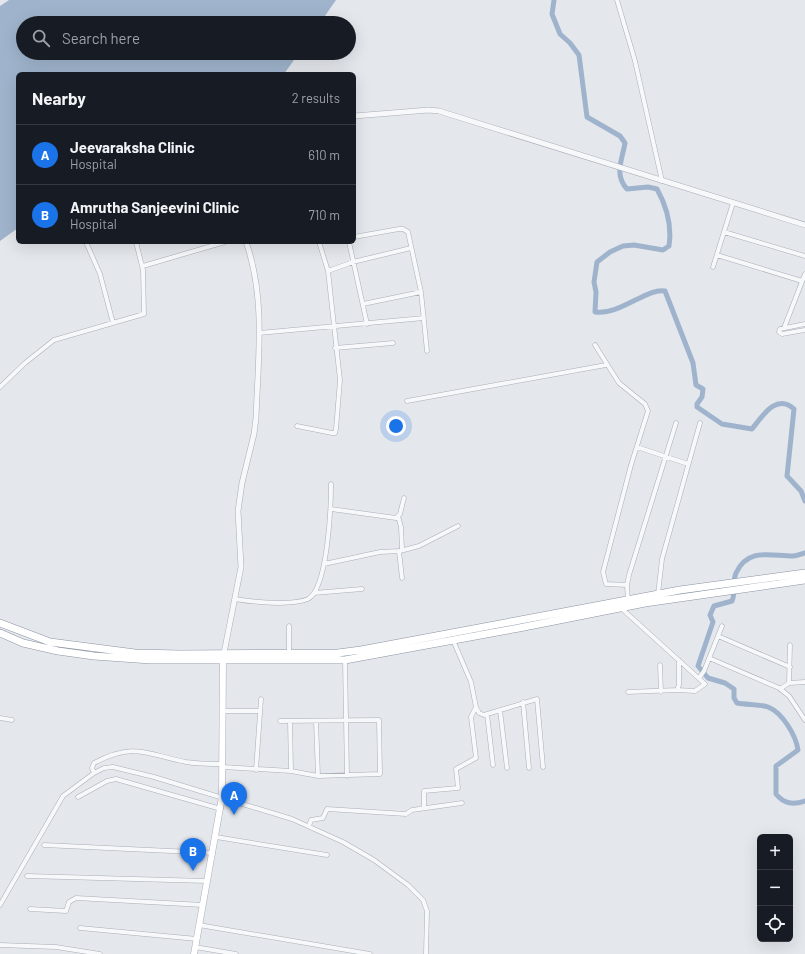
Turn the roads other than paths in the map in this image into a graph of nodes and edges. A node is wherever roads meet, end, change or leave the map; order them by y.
1 (617, 0) edge
2 (356, 116) edge
3 (662, 182) junction
4 (733, 203) junction
5 (805, 225) edge
6 (724, 232) junction
7 (356, 238) edge
8 (87, 244) edge
9 (137, 244) edge
10 (218, 244) edge
11 (247, 244) edge
12 (320, 244) edge
13 (350, 244) edge
14 (411, 248) junction
15 (717, 255) junction
16 (805, 256) edge
17 (354, 262) junction
18 (143, 266) junction
19 (713, 267) dead end
20 (328, 271) junction
21 (805, 274) edge
22 (802, 281) junction
23 (421, 292) junction
24 (363, 304) junction
25 (424, 318) junction
26 (113, 323) junction
27 (367, 324) junction
28 (805, 324) edge
29 (334, 326) junction
30 (784, 328) junction
31 (805, 330) edge
32 (259, 333) junction
33 (393, 343) dead end
34 (595, 345) dead end
35 (335, 348) junction
36 (427, 352) dead end
37 (606, 365) junction
38 (0, 387) edge
39 (407, 401) dead end
40 (676, 423) dead end
41 (700, 423) dead end
42 (297, 426) dead end
43 (637, 448) junction
44 (664, 457) junction
45 (688, 464) junction
46 (331, 484) dead end
47 (404, 498) dead end
48 (331, 509) junction
49 (398, 516) junction
50 (458, 526) dead end
51 (399, 551) junction
52 (324, 564) junction
53 (805, 572) edge
54 (402, 578) dead end
55 (805, 580) edge
56 (627, 585) junction
57 (362, 589) dead end
58 (314, 593) junction
59 (658, 594) junction
60 (234, 599) junction
61 (628, 603) junction
62 (621, 608) junction
63 (0, 623) edge
64 (289, 626) dead end
65 (722, 626) dead end
66 (0, 633) edge
67 (718, 636) junction
68 (453, 640) junction
69 (49, 645) junction
70 (790, 645) dead end
71 (289, 653) junction
72 (223, 657) junction
73 (709, 658) junction
74 (345, 660) junction
75 (679, 660) junction
76 (660, 665) dead end
77 (790, 667) junction
78 (702, 674) junction
79 (805, 682) edge
80 (789, 683) junction
81 (780, 689) junction
82 (677, 690) junction
83 (628, 692) dead end
84 (661, 692) junction
85 (261, 699) dead end
86 (523, 702) junction
87 (476, 707) junction
88 (500, 710) junction
89 (223, 711) junction
90 (260, 711) junction
91 (487, 714) junction
92 (0, 718) edge
93 (12, 720) dead end
94 (805, 720) edge
95 (280, 721) dead end
96 (290, 721) junction
97 (316, 721) junction
98 (346, 721) junction
99 (493, 765) dead end
100 (223, 766) junction
101 (544, 767) dead end
102 (507, 768) dead end
103 (529, 768) dead end
104 (256, 770) junction
105 (291, 771) junction
106 (94, 773) junction
107 (318, 776) junction
108 (347, 776) junction
109 (78, 797) dead end
110 (222, 802) junction
111 (462, 803) dead end
112 (424, 808) junction
113 (309, 826) junction
114 (216, 837) junction
115 (44, 844) dead end
116 (213, 853) junction
117 (327, 855) dead end
118 (26, 876) dead end
119 (207, 881) junction
120 (0, 905) edge
121 (203, 905) junction
122 (30, 909) dead end
123 (199, 925) junction
124 (80, 928) dead end
125 (197, 939) junction
126 (0, 944) edge
127 (195, 947) junction
128 (100, 954) edge
129 (194, 954) edge
130 (236, 954) edge
131 (370, 954) edge
132 (426, 954) edge

1 - 3 street
2 - 3 street
3 - 4 street
4 - 5 street
4 - 6 street
6 - 15 street
6 - 16 street
7 - 14 street
8 - 26 street
9 - 18 street
10 - 18 street
11 - 32 street
12 - 20 street
13 - 17 street
14 - 17 street
14 - 23 street
15 - 19 street
15 - 22 street
17 - 20 street
17 - 24 street
18 - 26 street
20 - 29 street
21 - 22 street
22 - 30 street
23 - 24 street
23 - 25 street
24 - 27 street
25 - 27 street
25 - 36 street
26 - 38 street
27 - 29 street
28 - 30 street
29 - 32 street
29 - 35 street
30 - 31 street
32 - 60 street
33 - 35 street
34 - 37 street
35 - 42 street
37 - 39 street
37 - 43 street
40 - 44 street
41 - 45 street
43 - 44 street
43 - 56 street
44 - 45 street
44 - 56 street
45 - 59 street
46 - 48 street
47 - 49 street
48 - 49 street
48 - 52 street
49 - 51 street
50 - 51 street
51 - 52 street
51 - 54 street
52 - 58 street
53 - 59 highway
55 - 61 highway
56 - 61 street
57 - 58 street
58 - 60 street
59 - 61 highway
60 - 72 street
61 - 62 highway
61 - 71 highway
62 - 68 highway
62 - 75 street
63 - 69 highway
64 - 71 street
65 - 67 street
66 - 69 highway
67 - 73 street
67 - 77 street
68 - 74 highway
68 - 87 street
69 - 72 highway
70 - 77 street
71 - 72 highway
72 - 74 highway
72 - 89 main road
73 - 78 street
73 - 81 street
74 - 98 street
75 - 78 street
75 - 82 street
76 - 84 street
77 - 80 street
78 - 82 street
79 - 80 street
80 - 81 street
81 - 94 street
82 - 84 street
83 - 84 street
85 - 90 street
86 - 88 street
86 - 101 street
86 - 103 street
87 - 91 street
87 - 112 street
88 - 91 street
88 - 102 street
89 - 90 street
89 - 100 main road
90 - 104 street
91 - 99 street
92 - 93 street
95 - 96 street
96 - 97 street
96 - 105 street
97 - 98 street
97 - 107 street
98 - 108 street
98 - 108 street
100 - 104 street
100 - 106 street
100 - 110 main road
104 - 105 street
105 - 107 street
106 - 110 street
106 - 120 street
107 - 108 street
109 - 110 street
110 - 113 street
110 - 114 main road
111 - 112 street
112 - 113 street
113 - 132 street
114 - 116 main road
114 - 117 street
115 - 116 street
116 - 119 main road
118 - 119 street
119 - 121 main road
121 - 122 street
121 - 123 main road
123 - 125 main road
123 - 131 street
124 - 125 street
125 - 127 main road
126 - 128 street
127 - 129 main road
127 - 130 street

